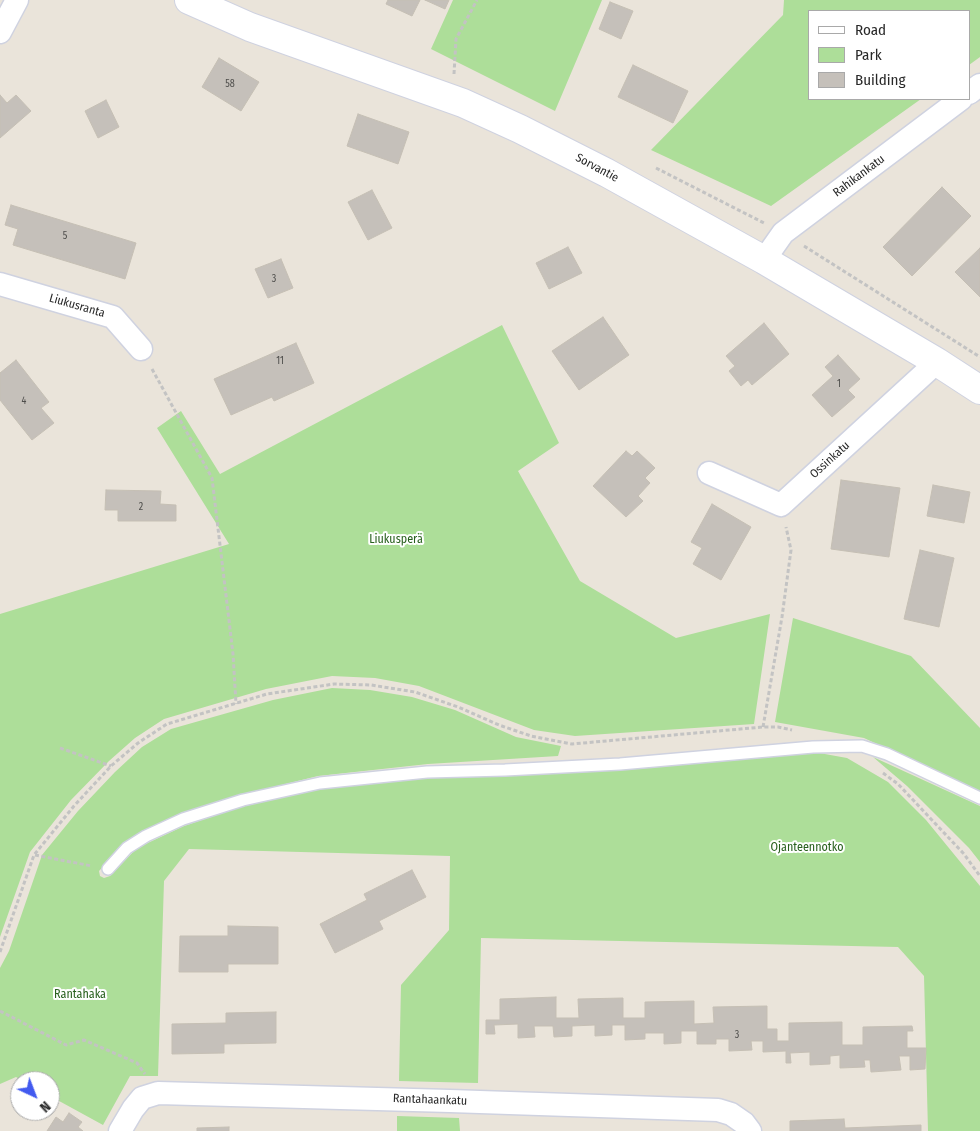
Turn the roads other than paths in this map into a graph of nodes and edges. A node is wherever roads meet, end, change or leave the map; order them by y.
1 (17, 0) edge
2 (189, 0) edge
3 (0, 32) edge
4 (960, 100) edge
5 (764, 260) junction
6 (0, 284) edge
7 (141, 348) road end
8 (937, 362) junction
9 (980, 390) edge
10 (709, 473) dead end
11 (980, 798) edge
12 (108, 869) road end
13 (120, 1131) edge
14 (750, 1131) edge

1 - 3 street
2 - 5 main road, Sorvantie
4 - 5 street, Rahikankatu
5 - 8 main road, Sorvantie
6 - 7 street, Liukusranta
8 - 9 main road, Sorvantie
8 - 10 street, Ossinkatu
11 - 12 lane
13 - 14 street, Rantahaankatu

